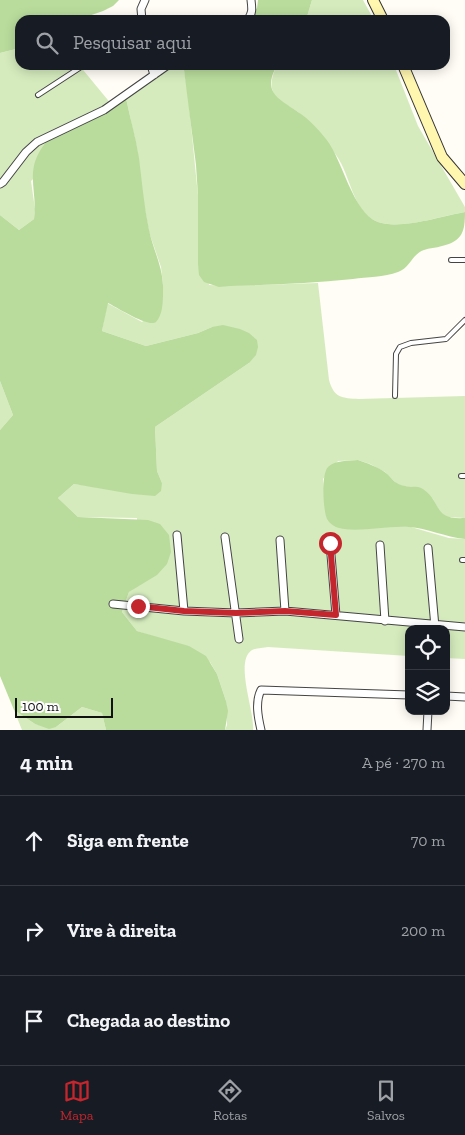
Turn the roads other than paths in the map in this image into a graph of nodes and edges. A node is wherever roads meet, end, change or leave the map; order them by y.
1 (145, 0) edge
2 (251, 0) edge
3 (373, 0) edge
4 (142, 15) edge
5 (250, 15) edge
6 (380, 15) edge
7 (76, 70) edge
8 (152, 70) edge
9 (161, 70) edge
10 (405, 70) edge
11 (154, 75) junction
12 (38, 95) dead end
13 (0, 184) edge
14 (465, 184) edge
15 (451, 260) dead end
16 (465, 260) edge
17 (465, 320) edge
18 (396, 396) dead end
19 (177, 535) dead end
20 (225, 537) dead end
21 (280, 540) dead end
22 (330, 543) dead end
23 (380, 545) dead end
24 (428, 548) dead end
25 (113, 604) dead end
26 (184, 611) junction
27 (285, 611) junction
28 (236, 613) junction
29 (336, 615) junction
30 (385, 621) junction
31 (418, 625) edge
32 (435, 625) edge
33 (450, 627) edge
34 (465, 627) edge
35 (238, 639) dead end
36 (405, 696) edge
37 (450, 696) edge
38 (465, 696) edge
39 (428, 715) edge
40 (261, 730) edge
41 (427, 730) edge

1 - 4 street
2 - 5 street
3 - 6 main road
7 - 12 lane
8 - 11 street
9 - 11 street
10 - 14 main road
11 - 13 street
15 - 16 lane
17 - 18 lane
19 - 26 street
20 - 28 street
21 - 27 street
22 - 29 street
23 - 30 street
24 - 32 street
25 - 26 street
26 - 28 street
27 - 28 street
27 - 29 street
28 - 35 street
29 - 30 street
30 - 31 street
33 - 34 street
36 - 40 street
37 - 38 street
39 - 41 street

